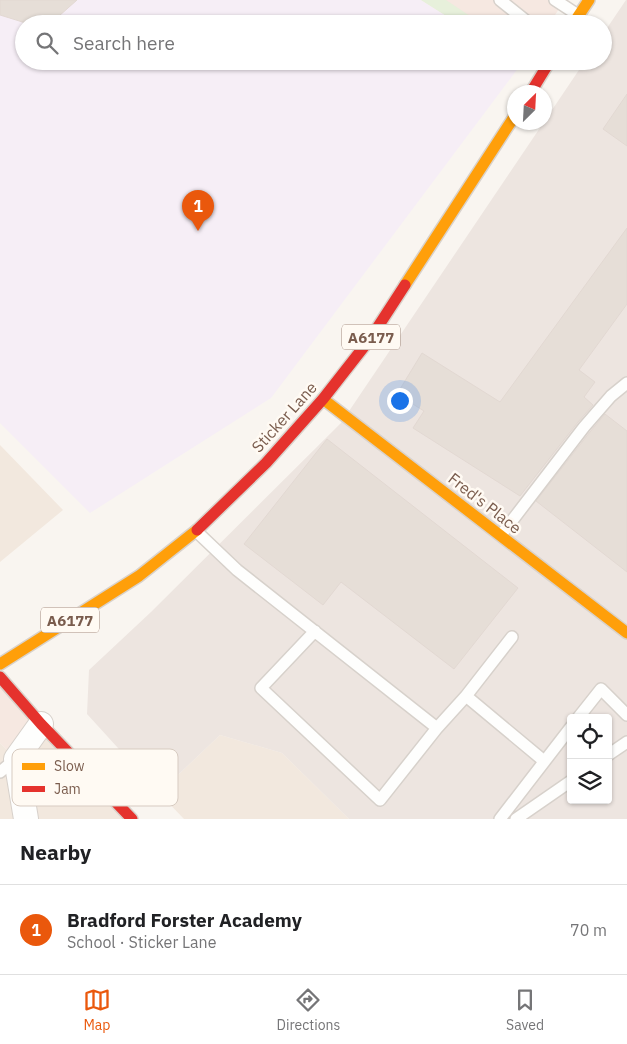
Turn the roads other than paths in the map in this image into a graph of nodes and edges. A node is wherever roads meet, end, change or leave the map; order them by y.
1 (500, 0) edge
2 (555, 0) edge
3 (589, 0) edge
4 (519, 15) edge
5 (571, 15) edge
6 (579, 15) edge
7 (544, 70) edge
8 (535, 85) edge
9 (507, 128) edge
10 (627, 382) edge
11 (323, 399) junction
12 (196, 531) junction
13 (500, 535) junction
14 (315, 631) junction
15 (627, 633) edge
16 (512, 637) dead end
17 (0, 664) edge
18 (0, 677) edge
19 (466, 696) junction
20 (581, 714) edge
21 (627, 716) edge
22 (41, 724) junction
23 (437, 728) junction
24 (567, 732) edge
25 (627, 742) edge
26 (21, 749) edge
27 (65, 749) edge
28 (612, 752) edge
29 (544, 761) junction
30 (567, 784) edge
31 (22, 806) edge
32 (120, 806) edge
33 (26, 819) edge
34 (132, 819) edge
35 (500, 819) edge
36 (516, 819) edge

1 - 4 lane
2 - 5 lane
3 - 6 main road
7 - 8 main road
9 - 11 main road, Sticker Lane / A6177
10 - 13 lane
11 - 12 main road, Sticker Lane / A6177
11 - 13 main road, Fred's Place
12 - 14 lane
12 - 17 main road, Sticker Lane / A6177
13 - 15 main road, Fred's Place
14 - 23 lane
14 - 23 lane
16 - 19 lane
18 - 22 main road
19 - 23 lane
19 - 29 lane
20 - 21 lane
22 - 26 street
22 - 27 main road
24 - 29 lane
25 - 28 lane
29 - 35 lane
30 - 36 lane
31 - 33 street
32 - 34 main road

